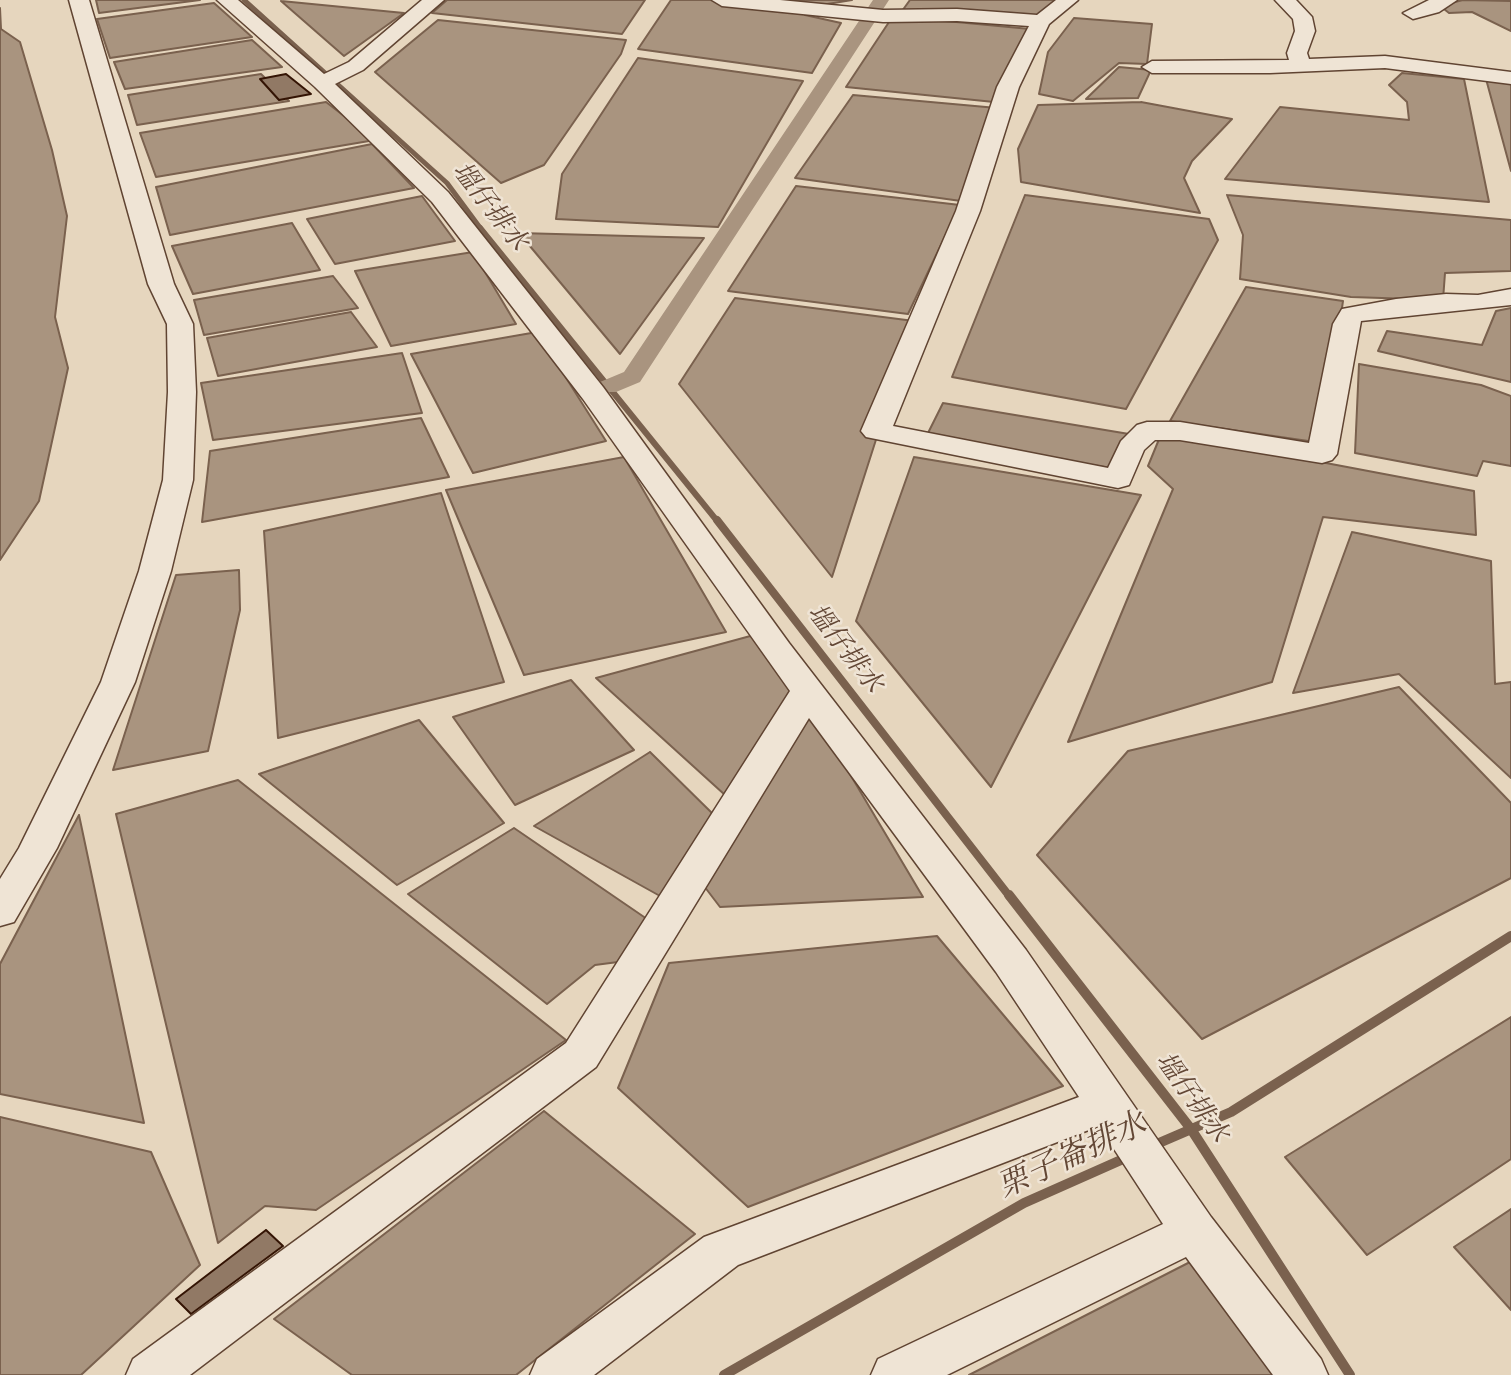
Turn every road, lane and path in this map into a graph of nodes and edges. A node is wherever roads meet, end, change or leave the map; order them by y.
1 (79, 0) edge
2 (227, 0) edge
3 (434, 0) edge
4 (722, 0) edge
5 (1068, 0) edge
6 (1285, 0) edge
7 (1447, 0) edge
8 (1413, 13) dead end
9 (1041, 22) junction
10 (1301, 65) junction
11 (1152, 67) dead end
12 (1511, 78) edge
13 (322, 83) junction
14 (1511, 297) edge
15 (808, 691) junction
16 (0, 912) edge
17 (1130, 1136) junction
18 (1194, 1231) junction
19 (150, 1375) edge
20 (555, 1375) edge
21 (896, 1375) edge
22 (1303, 1375) edge

1 - 16 street
2 - 13 street
3 - 13 street
4 - 9 street
5 - 9 street
6 - 10 street
7 - 8 street
9 - 14 street
10 - 11 street
10 - 12 street
13 - 15 street
15 - 17 street
15 - 19 street
17 - 18 street
17 - 20 street
18 - 21 street
18 - 22 street

